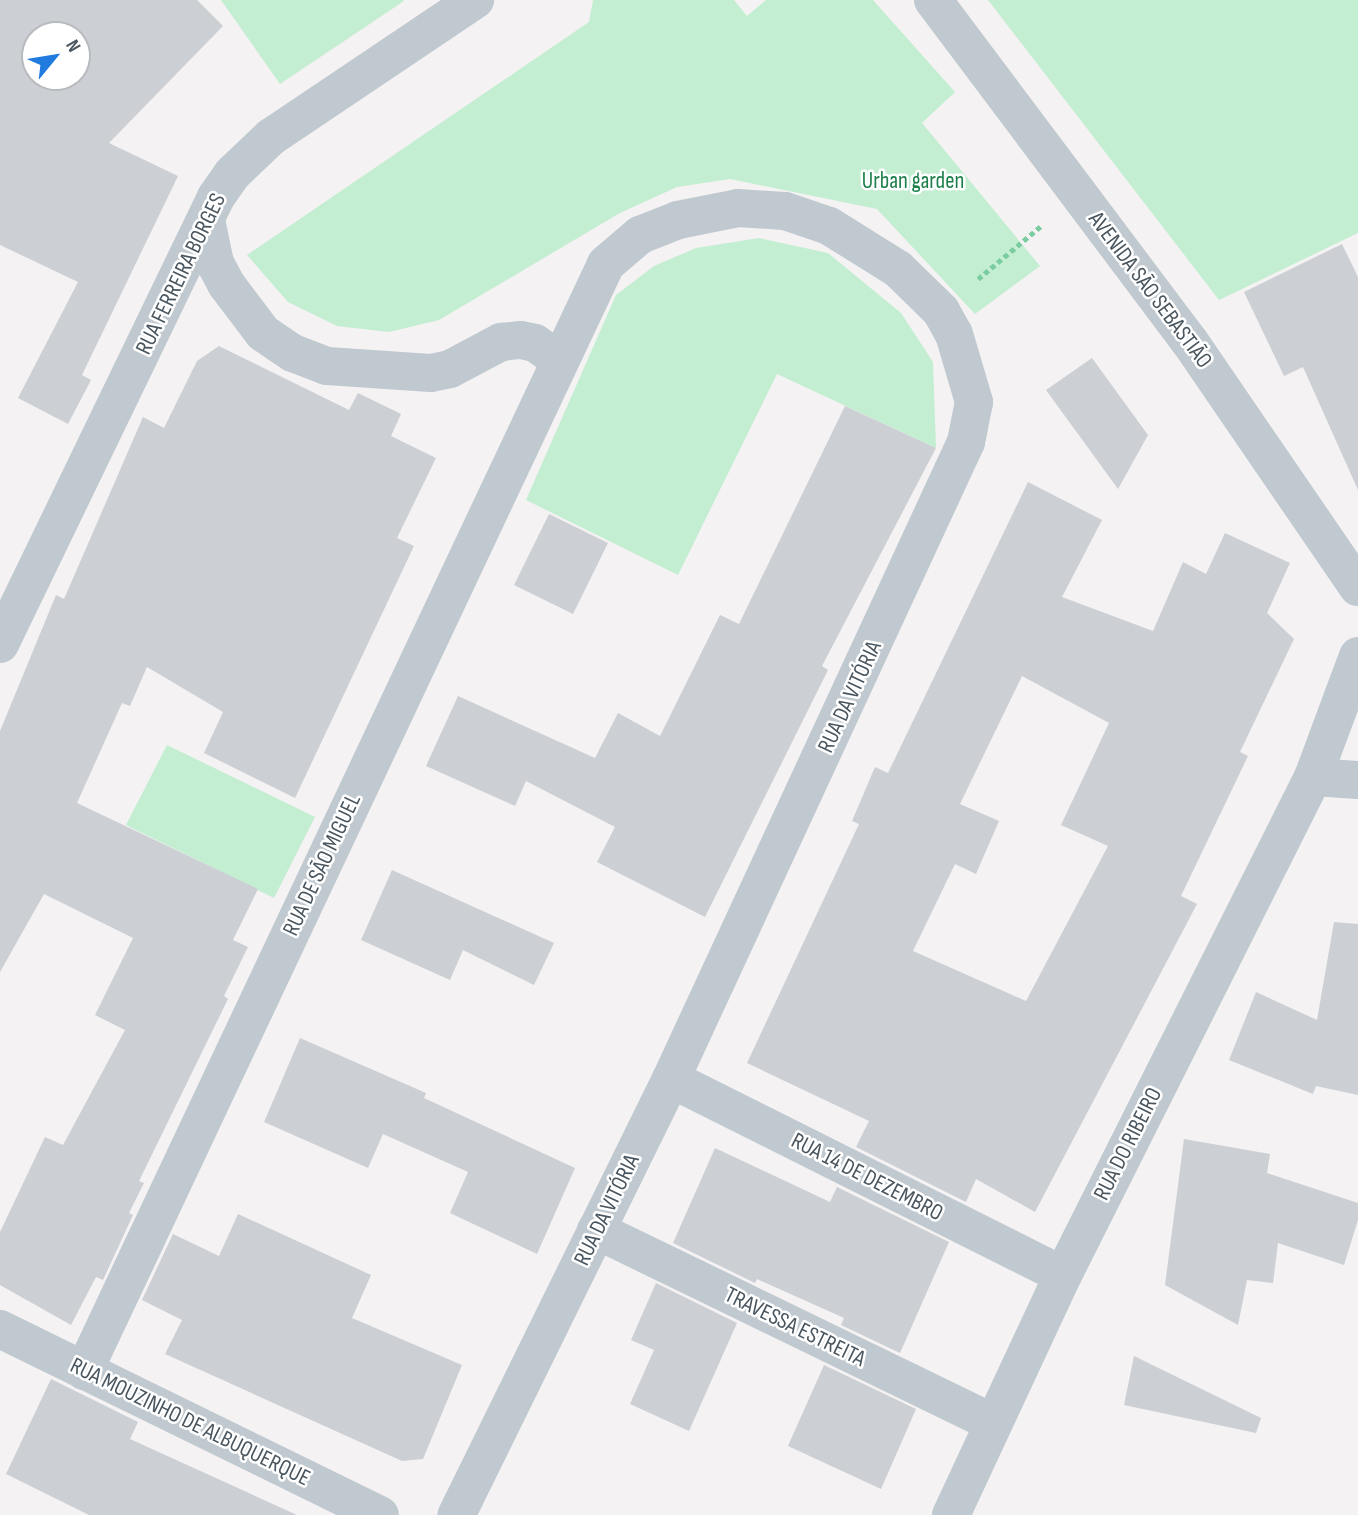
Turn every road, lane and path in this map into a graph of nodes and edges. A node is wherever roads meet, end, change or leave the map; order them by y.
1 (933, 0) edge
2 (458, 4) edge
3 (1079, 194) junction
4 (206, 220) junction
5 (941, 311) junction
6 (559, 360) junction
7 (1358, 587) edge
8 (0, 644) edge
9 (1358, 656) edge
10 (1313, 777) junction
11 (1358, 780) edge
12 (671, 1079) junction
13 (596, 1230) junction
14 (1063, 1275) junction
15 (0, 1329) edge
16 (84, 1371) junction
17 (994, 1423) junction
18 (380, 1515) edge
19 (456, 1515) edge
20 (951, 1515) edge

1 - 3 street, AVENIDA SÃO SEBASTIÃO
2 - 4 street, RUA FERREIRA BORGES
3 - 5 path
3 - 7 street, AVENIDA SÃO SEBASTIÃO
4 - 6 street
4 - 8 street, RUA FERREIRA BORGES
5 - 6 street, RUA DA VITÓRIA
5 - 12 street, RUA DA VITÓRIA
6 - 16 street, RUA DE SÃO MIGUEL
9 - 10 street, RUA DO RIBEIRO
10 - 11 street
10 - 14 street, RUA DO RIBEIRO
12 - 13 street, RUA DA VITÓRIA
12 - 14 street, RUA 14 DE DEZEMBRO
13 - 17 street, TRAVESSA ESTREITA
13 - 19 street, RUA DA VITÓRIA
14 - 17 street, RUA DO RIBEIRO
15 - 16 street, RUA MOUZINHO DE ALBUQUERQUE
16 - 18 street, RUA MOUZINHO DE ALBUQUERQUE
17 - 20 street, RUA DO RIBEIRO

